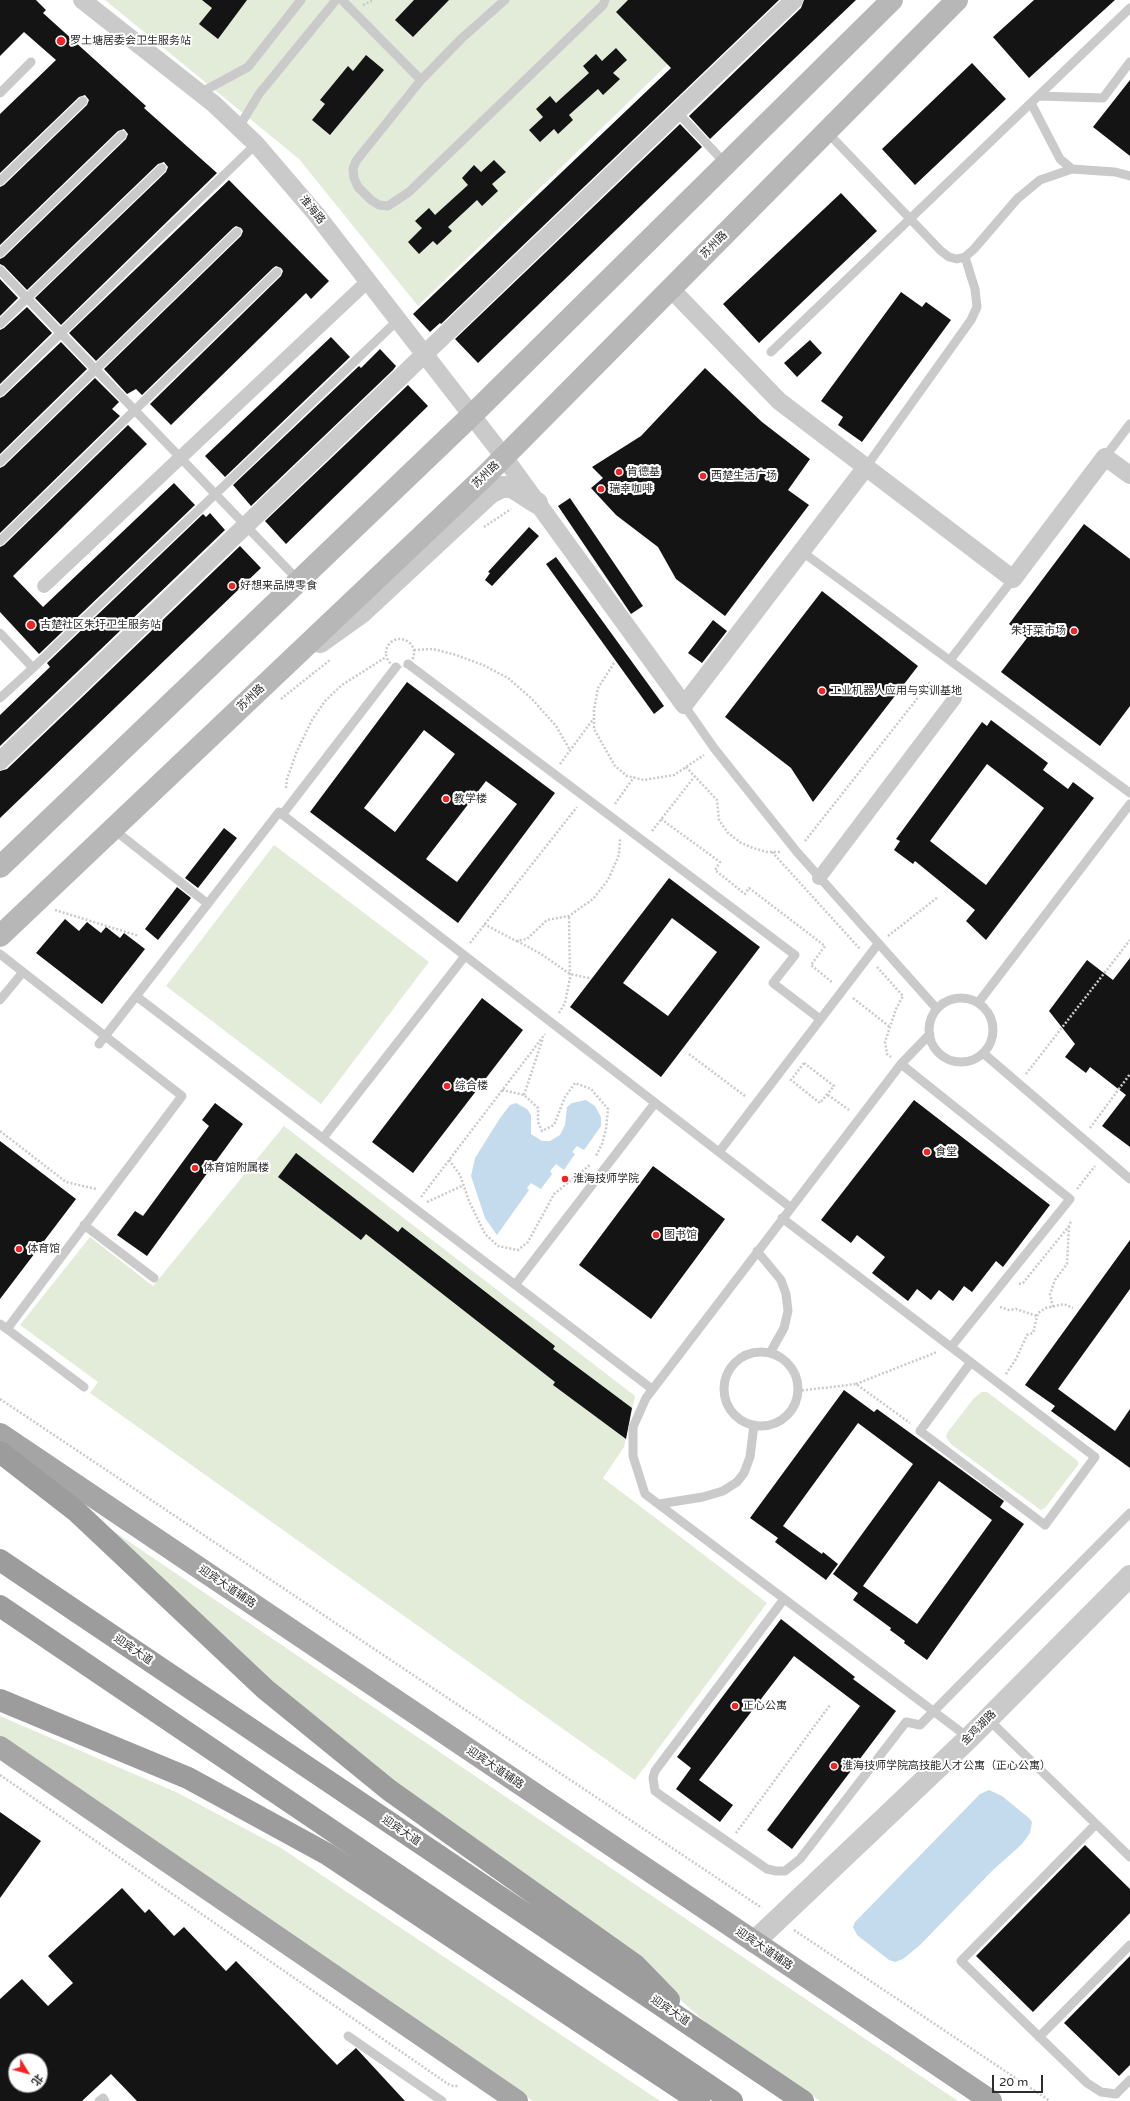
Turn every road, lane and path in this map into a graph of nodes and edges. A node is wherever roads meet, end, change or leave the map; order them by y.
1 (82, 0) edge
2 (302, 0) edge
3 (336, 0) edge
4 (342, 0) edge
5 (505, 0) edge
6 (605, 0) edge
7 (794, 0) edge
8 (892, 0) edge
9 (957, 0) edge
10 (1130, 8) edge
11 (31, 62) dead end
12 (1130, 62) edge
13 (421, 80) junction
14 (0, 93) edge
15 (200, 93) junction
16 (1038, 96) junction
17 (83, 101) dead end
18 (1031, 103) junction
19 (677, 112) junction
20 (238, 127) junction
21 (827, 132) junction
22 (122, 135) dead end
23 (256, 144) junction
24 (726, 164) junction
25 (162, 168) dead end
26 (1072, 169) junction
27 (1130, 176) edge
28 (0, 181) edge
29 (910, 218) junction
30 (237, 232) dead end
31 (0, 253) edge
32 (965, 257) junction
33 (0, 270) edge
34 (277, 272) dead end
35 (368, 281) junction
36 (671, 289) junction
37 (27, 298) junction
38 (398, 320) junction
39 (0, 324) edge
40 (60, 333) junction
41 (771, 352) dead end
42 (424, 354) junction
43 (96, 369) junction
44 (0, 392) edge
45 (135, 410) junction
46 (472, 415) junction
47 (1130, 424) edge
48 (180, 457) junction
49 (1105, 457) junction
50 (504, 458) junction
51 (0, 462) edge
52 (866, 467) junction
53 (1130, 475) edge
54 (216, 494) junction
55 (537, 503) junction
56 (246, 525) junction
57 (482, 529) dead end
58 (0, 541) edge
59 (801, 551) junction
60 (1013, 579) junction
61 (299, 580) junction
62 (44, 586) dead end
63 (0, 634) edge
64 (414, 650) dead end
65 (334, 657) dead end
66 (386, 657) dead end
67 (950, 660) junction
68 (614, 663) dead end
69 (408, 664) dead end
70 (396, 667) dead end
71 (33, 668) junction
72 (283, 668) junction
73 (931, 681) dead end
74 (0, 698) edge
75 (955, 698) dead end
76 (279, 700) dead end
77 (684, 705) junction
78 (594, 718) junction
79 (714, 748) junction
80 (570, 750) junction
81 (0, 761) edge
82 (686, 767) junction
83 (553, 774) junction
84 (695, 776) junction
85 (634, 777) junction
86 (1130, 793) edge
87 (584, 797) junction
88 (1130, 804) edge
89 (607, 814) junction
90 (282, 815) junction
91 (661, 819) junction
92 (620, 824) junction
93 (113, 829) junction
94 (644, 842) junction
95 (797, 852) junction
96 (0, 867) edge
97 (819, 878) junction
98 (938, 897) dead end
99 (61, 904) dead end
100 (208, 904) junction
101 (55, 910) junction
102 (50, 915) dead end
103 (569, 916) junction
104 (484, 924) junction
105 (0, 936) edge
106 (138, 936) dead end
107 (1130, 940) edge
108 (516, 941) junction
109 (878, 944) junction
110 (0, 954) edge
111 (464, 955) junction
112 (22, 972) junction
113 (570, 974) junction
114 (589, 978) dead end
115 (843, 990) junction
116 (136, 996) junction
117 (0, 1000) edge
118 (978, 1003) junction
119 (937, 1009) junction
120 (820, 1019) junction
121 (552, 1023) junction
122 (890, 1027) dead end
123 (930, 1034) junction
124 (544, 1035) junction
125 (102, 1041) junction
126 (983, 1053) junction
127 (689, 1054) dead end
128 (901, 1064) junction
129 (1130, 1074) edge
130 (1018, 1084) junction
131 (502, 1090) junction
132 (524, 1094) junction
133 (828, 1095) junction
134 (655, 1102) junction
135 (755, 1104) junction
136 (860, 1117) junction
137 (0, 1131) edge
138 (323, 1138) junction
139 (1082, 1139) junction
140 (719, 1152) junction
141 (1102, 1157) junction
142 (450, 1160) junction
143 (1130, 1179) edge
144 (464, 1186) junction
145 (111, 1190) junction
146 (1070, 1199) junction
147 (790, 1207) junction
148 (414, 1208) junction
149 (782, 1218) junction
150 (84, 1225) junction
151 (1069, 1226) dead end
152 (757, 1251) junction
153 (154, 1278) dead end
154 (515, 1285) junction
155 (998, 1305) dead end
156 (1053, 1306) junction
157 (1073, 1308) dead end
158 (1037, 1316) junction
159 (3, 1326) edge
160 (951, 1347) junction
161 (770, 1353) junction
162 (971, 1362) junction
163 (856, 1384) junction
164 (999, 1384) junction
165 (84, 1387) dead end
166 (652, 1389) junction
167 (798, 1391) junction
168 (0, 1399) edge
169 (754, 1426) junction
170 (920, 1431) junction
171 (0, 1434) edge
172 (0, 1452) edge
173 (659, 1504) junction
174 (1130, 1513) edge
175 (0, 1560) edge
176 (1130, 1576) edge
177 (784, 1599) junction
178 (0, 1606) edge
179 (0, 1700) edge
180 (830, 1705) dead end
181 (933, 1711) junction
182 (988, 1719) junction
183 (969, 1738) junction
184 (0, 1747) edge
185 (0, 1775) edge
186 (1096, 1824) junction
187 (729, 1842) junction
188 (1130, 1857) edge
189 (779, 1920) junction
190 (754, 1942) junction
191 (1130, 1945) edge
192 (699, 2031) junction
193 (348, 2036) dead end
194 (1039, 2037) junction
195 (1130, 2080) edge
196 (463, 2085) dead end
197 (100, 2101) edge
198 (105, 2101) edge
199 (442, 2101) edge
200 (517, 2101) edge
201 (699, 2101) edge
202 (732, 2101) edge
203 (803, 2101) edge
204 (991, 2101) edge
205 (1050, 2101) edge

1 - 15 street, 淮海路
2 - 15 lane
3 - 20 lane
4 - 13 lane
5 - 13 lane
6 - 13 lane
7 - 19 street
8 - 24 main road
9 - 21 main road, 苏州路
10 - 16 lane
11 - 14 lane
12 - 16 lane
15 - 20 street, 淮海路
16 - 18 lane
17 - 28 lane
18 - 26 lane
18 - 29 lane
19 - 24 lane
19 - 42 street
20 - 23 street, 淮海路
21 - 29 lane
21 - 36 main road, 苏州路
22 - 31 lane
23 - 35 street, 淮海路
23 - 40 lane
24 - 46 main road
25 - 37 lane
26 - 27 lane
26 - 32 lane
29 - 32 lane
29 - 41 lane
30 - 43 lane
32 - 52 lane
33 - 37 lane
34 - 45 lane
35 - 38 street, 淮海路
35 - 48 street
36 - 50 main road, 苏州路
36 - 52 street
37 - 39 lane
37 - 40 lane
38 - 42 street, 淮海路
38 - 54 lane
40 - 43 lane
40 - 44 lane
42 - 46 street, 淮海路
42 - 56 street
43 - 45 lane
43 - 51 lane
45 - 48 lane
45 - 58 lane
46 - 50 street, 淮海路
46 - 61 main road
47 - 49 lane
48 - 54 lane
48 - 62 street
49 - 53 street
49 - 60 street
50 - 55 street, 淮海路
50 - 72 main road, 苏州路
52 - 59 street
52 - 60 street
54 - 56 lane
54 - 71 lane
55 - 57 path
55 - 72 street
55 - 77 street, 淮海路
56 - 61 lane
56 - 81 street
59 - 67 lane
59 - 77 street
60 - 67 lane
61 - 96 main road
63 - 71 lane
64 - 80 path
65 - 76 path
66 - 90 path
67 - 86 lane
68 - 78 path
69 - 83 lane
70 - 90 lane
71 - 74 lane
72 - 93 main road, 苏州路
73 - 95 path
75 - 97 street
77 - 79 lane
78 - 80 path
78 - 85 path
79 - 82 path
79 - 95 lane
80 - 83 path
82 - 84 path
82 - 85 path
83 - 87 lane
84 - 91 path
84 - 95 path
85 - 89 path
87 - 89 lane
87 - 104 path
88 - 118 lane
89 - 92 lane
90 - 100 lane
90 - 111 lane
91 - 94 path
91 - 115 path
92 - 94 lane
92 - 103 path
93 - 100 lane
93 - 105 main road, 苏州路
94 - 120 lane
95 - 97 lane
97 - 109 lane
98 - 109 path
99 - 101 path
100 - 116 lane
101 - 102 path
101 - 106 path
103 - 108 path
103 - 113 path
104 - 108 path
104 - 111 path
107 - 130 path
108 - 113 path
109 - 115 lane
109 - 119 lane
110 - 112 lane
111 - 121 lane
111 - 138 lane
112 - 117 lane
112 - 125 lane
113 - 114 path
113 - 121 path
115 - 120 lane
115 - 122 path
116 - 125 lane
116 - 138 lane
118 - 119 lane
118 - 126 lane
119 - 123 lane
120 - 135 lane
121 - 124 path
121 - 134 lane
123 - 126 lane
123 - 128 lane
124 - 131 path
124 - 132 path
125 - 145 lane
126 - 130 lane
127 - 135 path
128 - 136 lane
128 - 146 lane
129 - 139 path
130 - 139 lane
131 - 132 path
131 - 142 path
132 - 144 path
133 - 133 path
133 - 136 path
134 - 140 lane
134 - 154 lane
135 - 140 lane
136 - 147 lane
137 - 145 path
138 - 148 lane
139 - 141 lane
140 - 147 lane
141 - 143 lane
141 - 146 path
142 - 144 path
142 - 148 path
144 - 148 path
145 - 150 lane
146 - 160 lane
147 - 149 lane
148 - 154 lane
149 - 152 lane
149 - 160 lane
150 - 153 lane
150 - 159 lane
151 - 156 path
152 - 161 lane
152 - 166 lane
154 - 166 lane
155 - 158 path
156 - 157 path
156 - 158 path
158 - 164 path
159 - 165 lane
160 - 162 lane
160 - 163 path
161 - 167 lane
161 - 169 lane
162 - 164 lane
162 - 170 lane
163 - 167 path
163 - 170 path
164 - 170 lane
166 - 173 lane
167 - 169 lane
168 - 189 path
169 - 173 lane
171 - 190 main road, 迎宾大道辅路
172 - 192 highway
173 - 177 lane
174 - 181 lane
175 - 192 highway, 迎宾大道
176 - 182 street, 金鸡湖路
177 - 181 lane
177 - 187 lane
178 - 202 highway
179 - 201 highway
180 - 187 path
181 - 183 lane
181 - 187 lane
182 - 183 street, 金鸡湖路
182 - 186 lane
183 - 189 street, 金鸡湖路
184 - 200 main road
185 - 196 path
186 - 188 lane
186 - 194 lane
189 - 190 street, 金鸡湖路
189 - 205 path
190 - 204 main road, 迎宾大道辅路
191 - 194 lane
192 - 203 highway, 迎宾大道
193 - 199 lane
194 - 195 lane
197 - 198 lane

